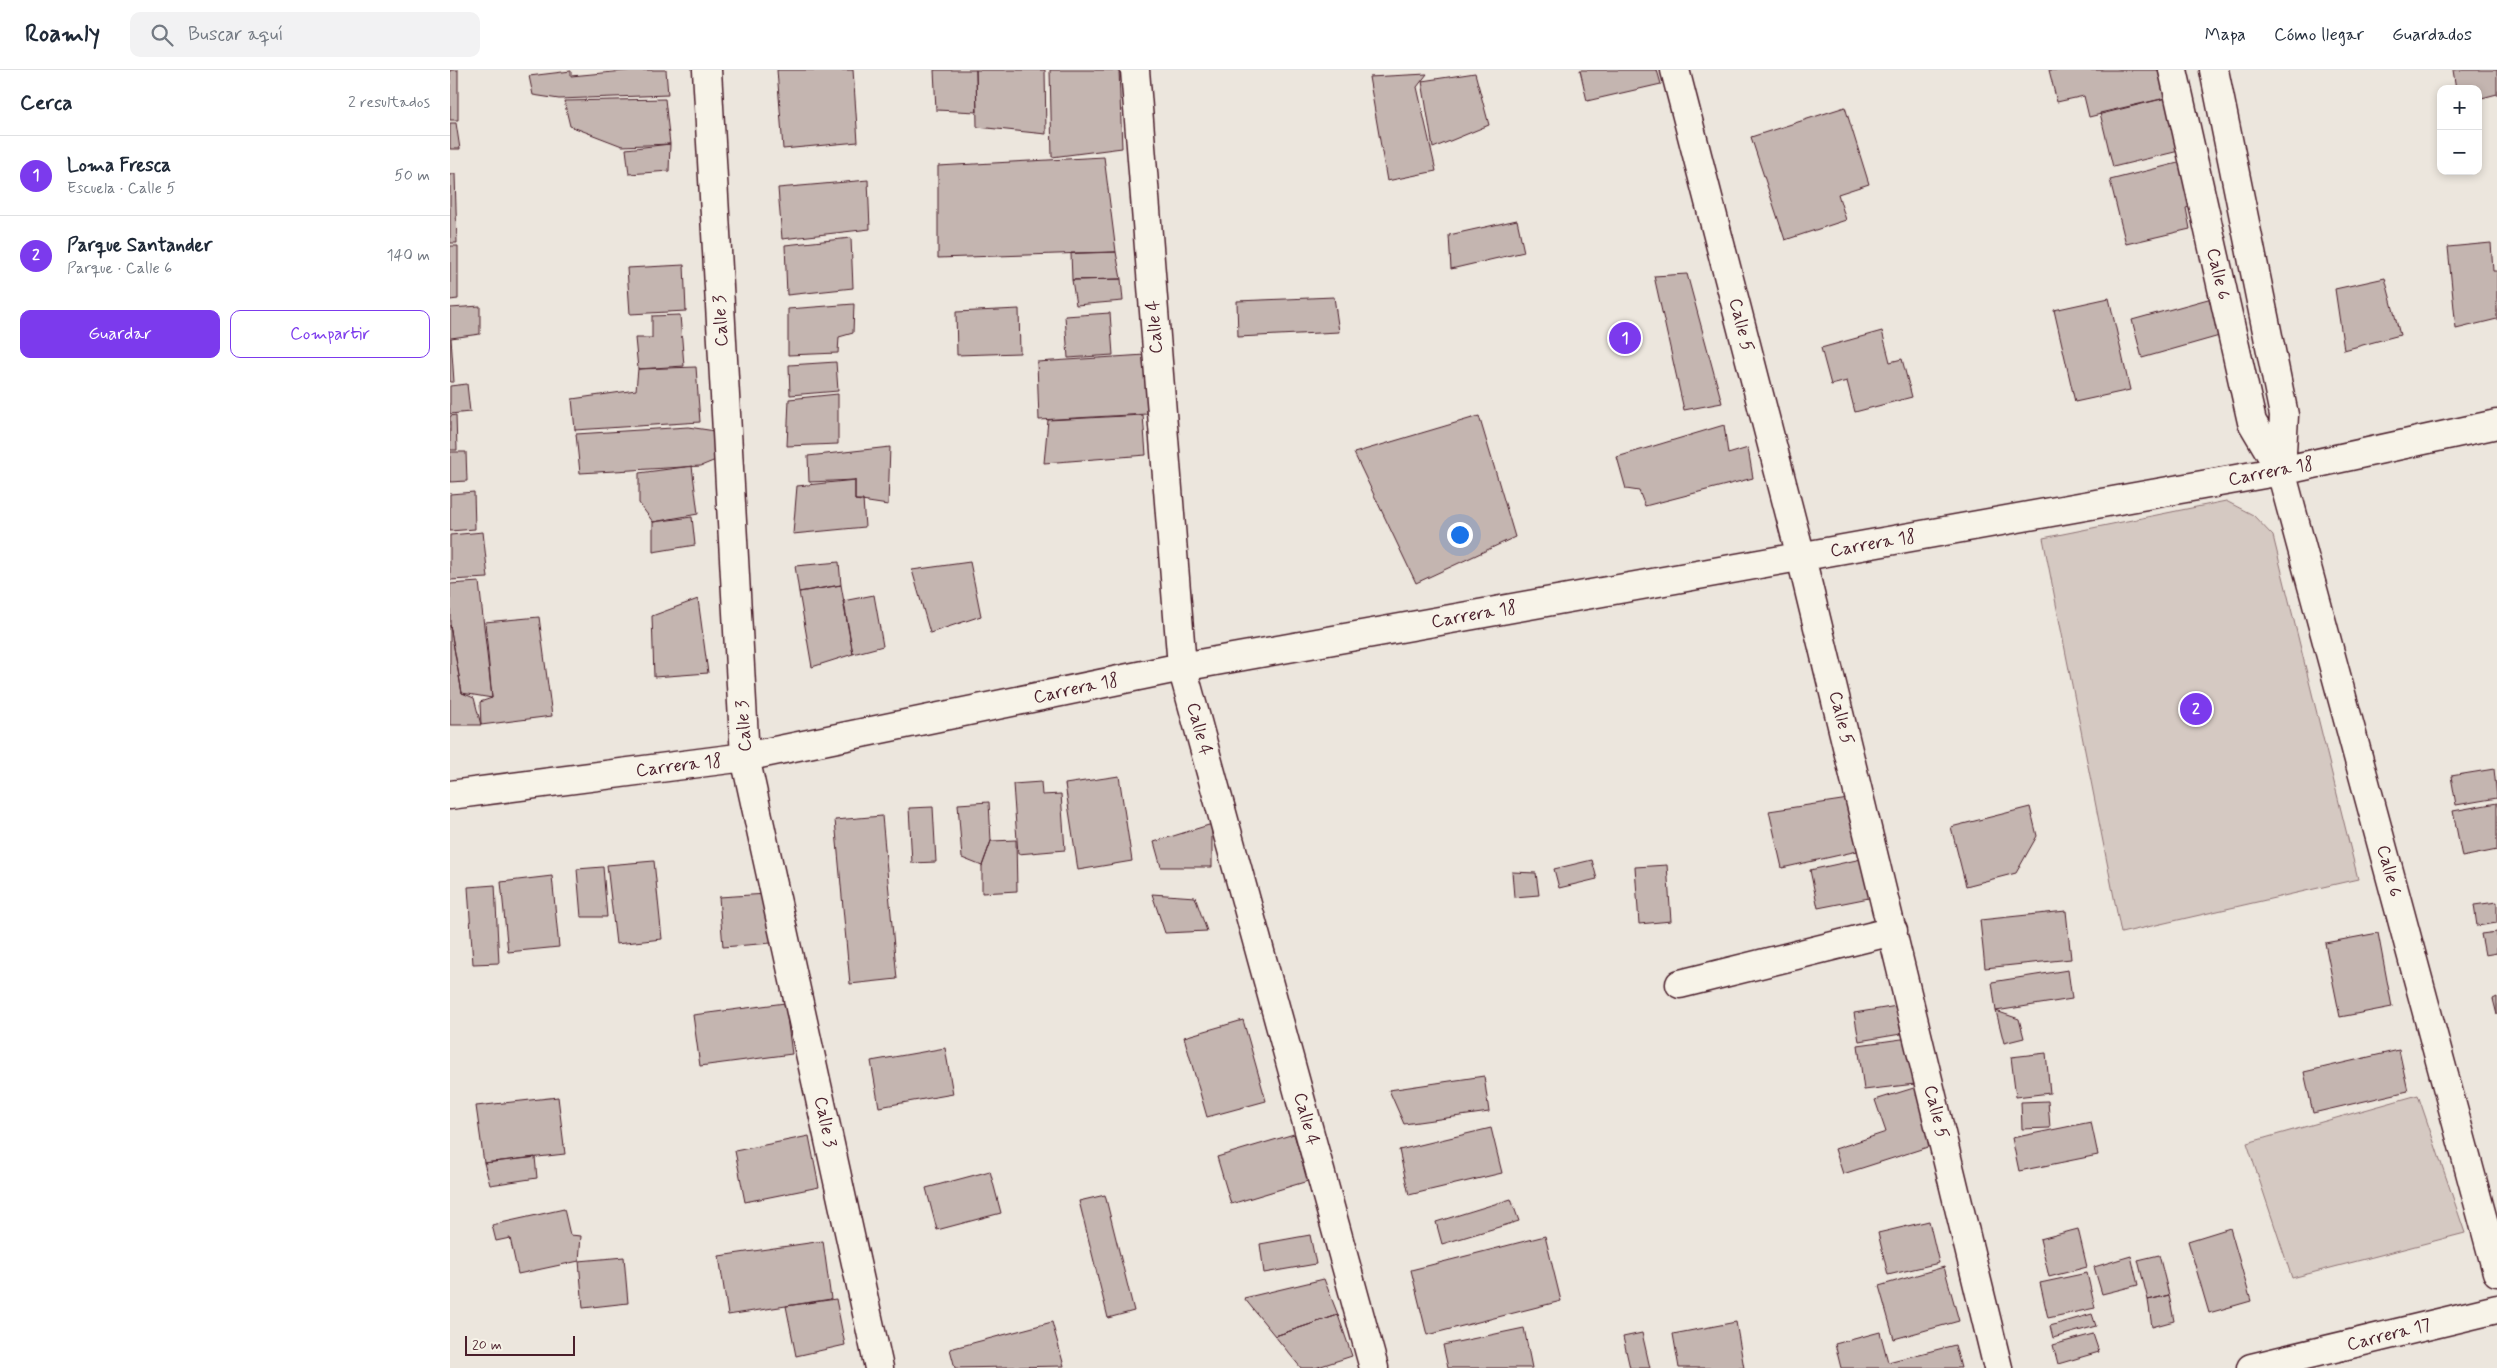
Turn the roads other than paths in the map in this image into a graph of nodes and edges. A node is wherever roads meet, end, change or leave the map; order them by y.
1 (707, 70) edge
2 (1135, 70) edge
3 (1675, 70) edge
4 (2173, 70) edge
5 (2214, 70) edge
6 (2497, 424) edge
7 (2281, 471) junction
8 (1801, 557) junction
9 (1182, 667) junction
10 (745, 757) junction
11 (450, 795) edge
12 (1893, 931) junction
13 (1680, 984) dead end
14 (2497, 1272) edge
15 (2497, 1308) edge
16 (879, 1368) edge
17 (1374, 1368) edge
18 (1998, 1368) edge
19 (2252, 1368) edge

1 - 10 street, Calle 3
2 - 9 street, Calle 4
3 - 8 street, Calle 5
4 - 7 street, Calle 6
5 - 7 street, Calle 6
6 - 7 street, Carrera 18
7 - 8 street, Carrera 18
7 - 14 street, Calle 6
8 - 9 street, Carrera 18
8 - 12 street, Calle 5
9 - 10 street, Carrera 18
9 - 17 street, Calle 4
10 - 11 street, Carrera 18
10 - 16 street, Calle 3
12 - 13 street
12 - 18 street, Calle 5
15 - 19 street, Carrera 17

